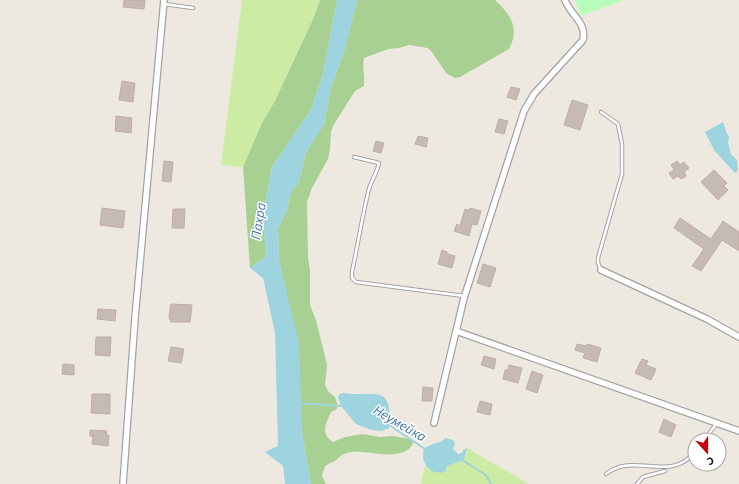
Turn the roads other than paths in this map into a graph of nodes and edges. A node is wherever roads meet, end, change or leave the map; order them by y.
1 (565, 0) edge
2 (164, 2) edge
3 (193, 8) dead end
4 (601, 112) dead end
5 (354, 157) dead end
6 (601, 270) joint
7 (465, 296) junction
8 (456, 331) junction
9 (739, 337) edge
10 (717, 422) junction
11 (434, 423) dead end
12 (739, 430) edge
13 (710, 432) edge
14 (687, 461) edge
15 (677, 468) junction
16 (606, 474) dead end
17 (123, 484) edge
18 (638, 484) edge

1 - 7 street
2 - 3 lane
2 - 17 street
4 - 6 lane
5 - 7 lane
6 - 9 street
7 - 8 street
8 - 10 street
8 - 11 street
10 - 12 street
10 - 13 lane
14 - 15 lane
15 - 16 lane
15 - 18 lane

